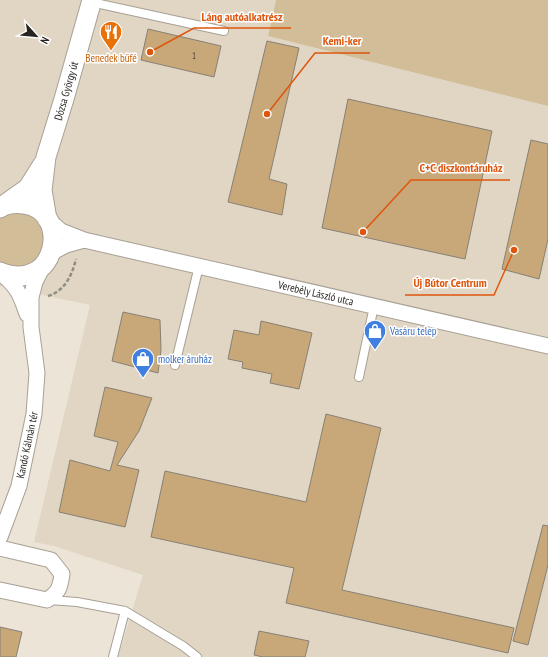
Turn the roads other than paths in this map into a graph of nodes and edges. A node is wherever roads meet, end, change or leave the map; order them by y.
1 (90, 1) edge
2 (224, 31) dead end
3 (46, 157) junction
4 (2, 206) edge
5 (47, 219) junction
6 (82, 241) junction
7 (48, 259) junction
8 (199, 266) junction
9 (0, 272) edge
10 (374, 306) junction
11 (31, 327) junction
12 (548, 346) edge
13 (175, 365) dead end
14 (359, 377) dead end
15 (0, 537) edge
16 (0, 548) edge
17 (0, 590) edge
18 (46, 600) junction
19 (125, 611) junction
20 (113, 657) edge
21 (197, 657) edge

1 - 2 lane
1 - 3 street, Dózsa György út
3 - 4 street, Dózsa György út
3 - 5 street, Dózsa György út
4 - 5 street
5 - 6 street, Verebély László utca
5 - 7 street, Dózsa György út
6 - 7 street
6 - 8 street, Verebély László utca
7 - 9 street
7 - 11 street, Kandó Kálmán tér
8 - 10 street, Verebély László utca
8 - 13 lane
9 - 11 street, Kandó Kálmán tér
10 - 12 street, Verebély László utca
10 - 14 lane
11 - 15 street, Kandó Kálmán tér
16 - 18 street
17 - 18 street
18 - 19 lane
19 - 20 lane
19 - 21 lane

